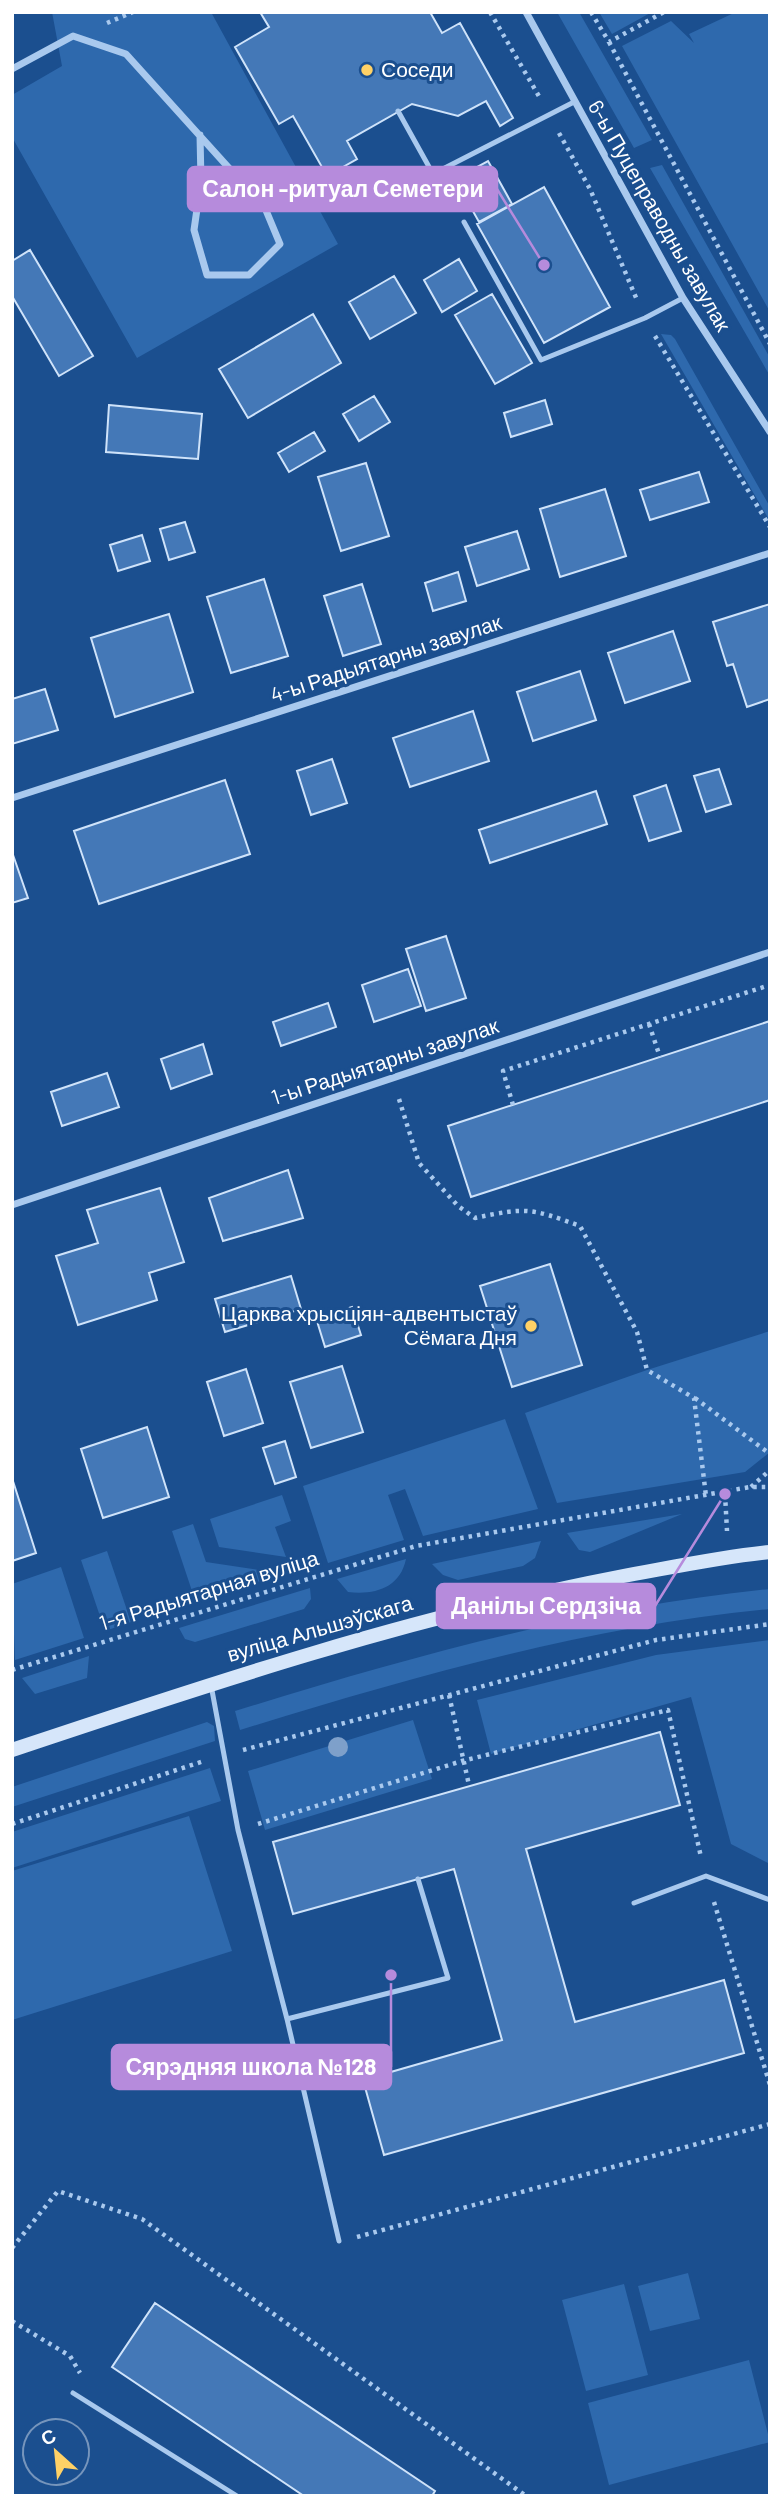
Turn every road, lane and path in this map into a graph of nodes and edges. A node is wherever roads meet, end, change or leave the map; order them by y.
1 (490, 12) edge
2 (526, 12) edge
3 (591, 12) edge
4 (664, 12) edge
5 (609, 42) junction
6 (12, 69) edge
7 (574, 102) junction
8 (398, 111) dead end
9 (550, 116) junction
10 (200, 135) junction
11 (464, 222) dead end
12 (683, 298) junction
13 (645, 318) junction
14 (770, 344) edge
15 (770, 432) edge
16 (770, 527) edge
17 (770, 553) edge
18 (12, 798) edge
19 (770, 952) edge
20 (770, 985) edge
21 (649, 1024) junction
22 (660, 1057) dead end
23 (393, 1078) junction
24 (513, 1105) dead end
25 (12, 1205) edge
26 (694, 1398) junction
27 (770, 1454) edge
28 (770, 1470) edge
29 (750, 1487) junction
30 (770, 1487) edge
31 (725, 1494) junction
32 (706, 1496) junction
33 (770, 1552) edge
34 (729, 1556) junction
35 (770, 1624) edge
36 (12, 1670) edge
37 (210, 1682) junction
38 (12, 1749) edge
39 (462, 1761) junction
40 (469, 1785) dead end
41 (237, 1830) junction
42 (706, 1876) junction
43 (418, 1879) dead end
44 (770, 1900) edge
45 (634, 1903) dead end
46 (287, 2018) junction
47 (770, 2085) edge
48 (770, 2124) edge
49 (339, 2241) joint
50 (12, 2248) edge
51 (73, 2393) dead end
52 (237, 2496) edge
53 (526, 2496) edge

1 - 9 path
2 - 7 street, 6-ы Пуцеправодны завулак
3 - 5 path
4 - 5 path
5 - 14 path
6 - 10 street
7 - 9 lane
7 - 12 street, 6-ы Пуцеправодны завулак
8 - 9 lane
9 - 13 path
10 - 10 street
11 - 13 lane
12 - 13 lane
12 - 15 street, 6-ы Пуцеправодны завулак
13 - 16 path
17 - 18 street, 4-ы Радыятарны завулак
19 - 23 street, 1-ы Радыятарны завулак
20 - 21 path
21 - 22 path
21 - 24 path
23 - 25 street, 1-ы Радыятарны завулак
23 - 26 path
26 - 27 path
26 - 32 path
28 - 29 path
29 - 30 path
29 - 31 path, 1-я Радыятарная вуліца
31 - 32 path, 1-я Радыятарная вуліца
31 - 34 path
32 - 36 path, 1-я Радыятарная вуліца
33 - 34 main road, вуліца Альшэўскага
34 - 37 main road, вуліца Альшэўскага
35 - 39 path
37 - 38 main road, вуліца Альшэўскага
37 - 41 lane
39 - 40 path
39 - 41 path
39 - 42 path
41 - 46 lane
42 - 44 lane
42 - 45 lane
42 - 47 path
43 - 46 lane
46 - 49 lane
48 - 49 path
50 - 53 path
51 - 52 lane

